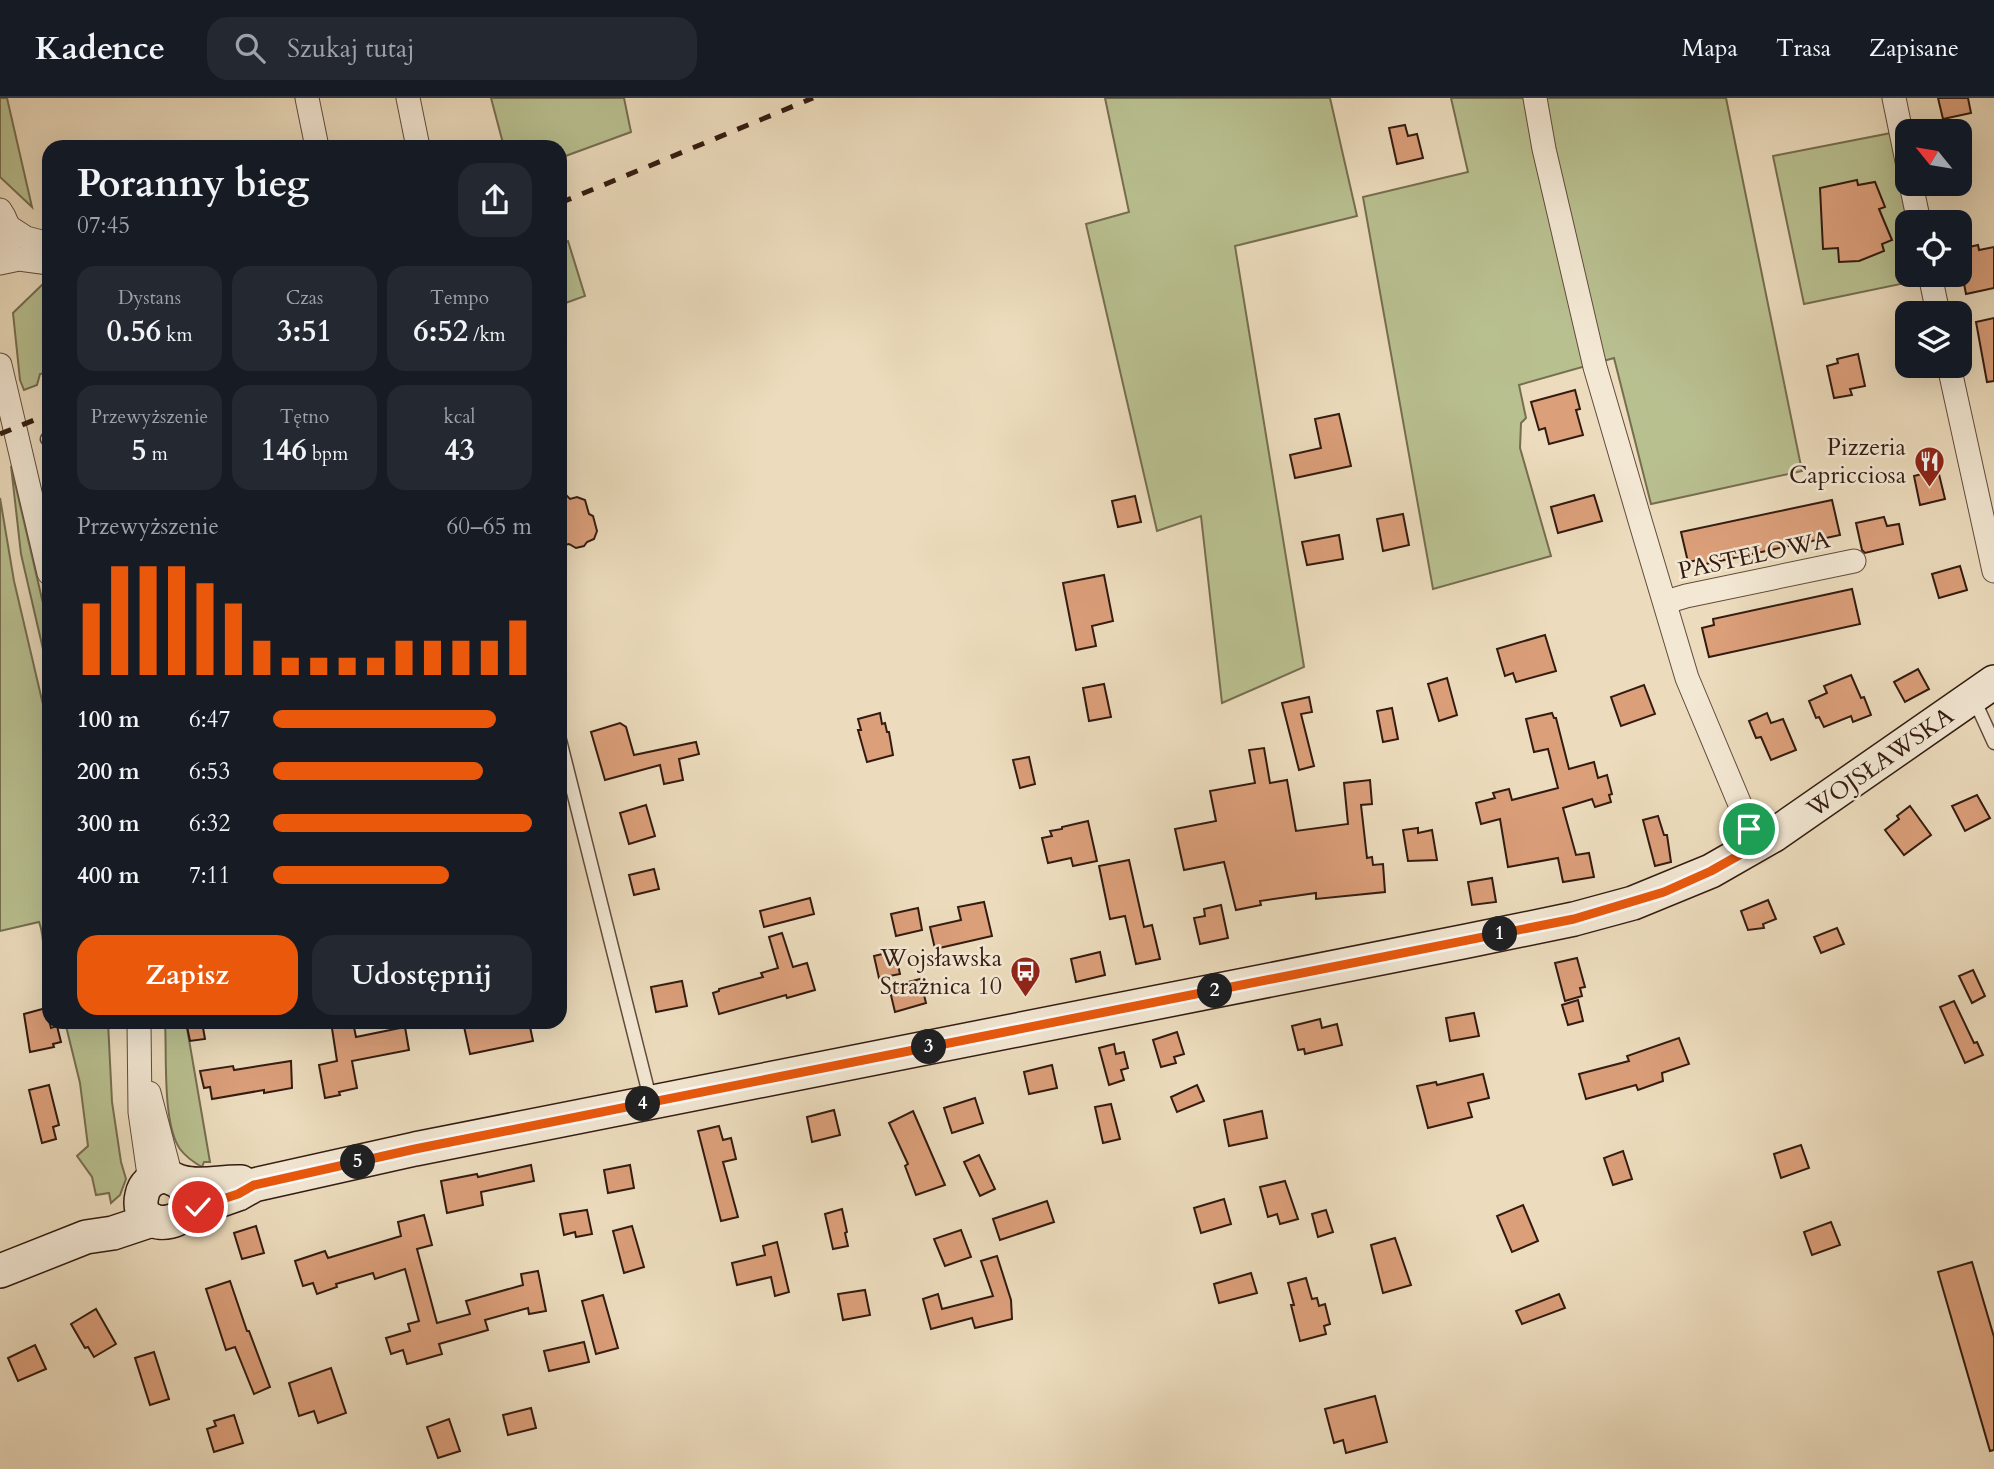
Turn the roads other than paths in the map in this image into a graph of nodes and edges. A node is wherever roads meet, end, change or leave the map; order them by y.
1 (307, 98) edge
2 (408, 98) edge
3 (1535, 98) edge
4 (1894, 98) edge
5 (1898, 119) edge
6 (316, 140) edge
7 (417, 140) edge
8 (4, 218) edge
9 (42, 242) edge
10 (0, 262) edge
11 (42, 262) edge
12 (0, 365) edge
13 (1952, 378) edge
14 (42, 543) edge
15 (1854, 561) dead end
16 (1994, 571) edge
17 (1666, 603) junction
18 (1983, 689) edge
19 (1994, 743) edge
20 (567, 768) edge
21 (1757, 845) junction
22 (139, 1029) edge
23 (651, 1102) junction
24 (163, 1195) junction
25 (0, 1271) edge

1 - 6 street
2 - 7 street
3 - 17 street
4 - 5 street
8 - 9 street
8 - 10 street
10 - 11 street
12 - 14 street
13 - 16 street
15 - 17 street, PASTELOWA
17 - 21 street
18 - 19 lane
18 - 21 street, WOJSŁAWSKA
20 - 23 lane
21 - 23 street, WOJSŁAWSKA
22 - 24 street
23 - 24 street, WOJSŁAWSKA
24 - 25 street

